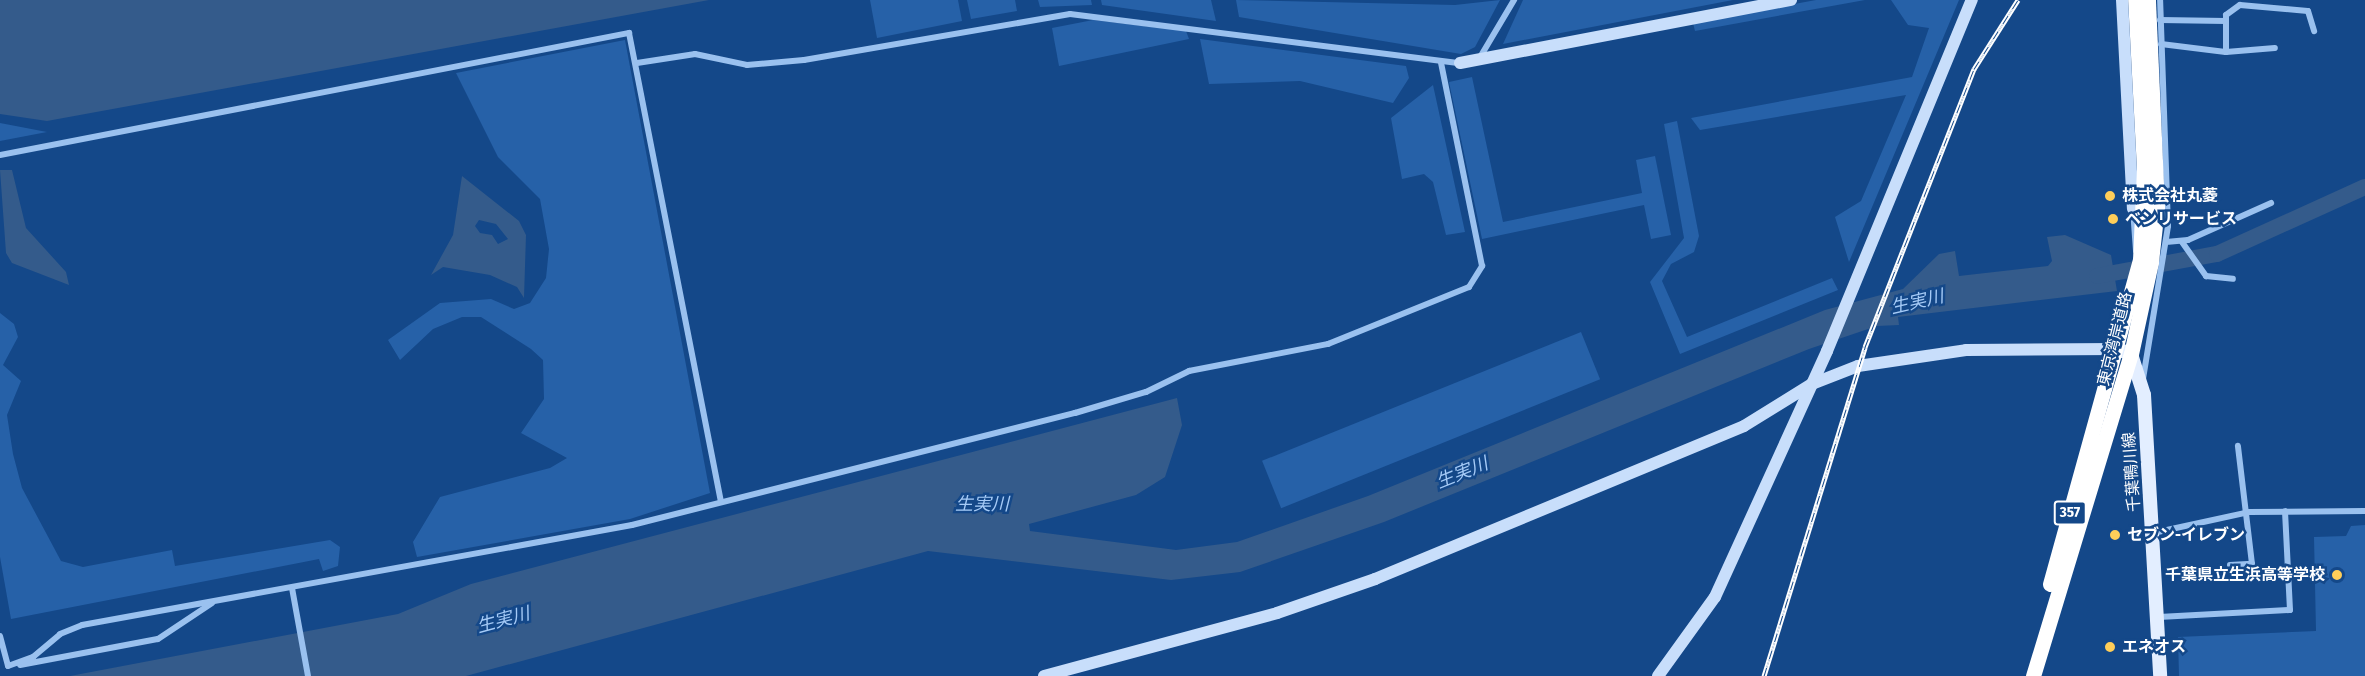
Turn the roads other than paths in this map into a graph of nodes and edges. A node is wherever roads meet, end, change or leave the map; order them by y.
1 (1514, 0) edge
2 (1791, 0) edge
3 (1972, 0) edge
4 (2122, 0) edge
5 (2135, 0) edge
6 (2148, 0) edge
7 (2160, 0) edge
8 (2160, 21) junction
9 (2226, 21) junction
10 (2314, 31) dead end
11 (2161, 44) junction
12 (2275, 48) dead end
13 (2226, 52) junction
14 (1479, 59) junction
15 (637, 63) junction
16 (1441, 63) junction
17 (1460, 63) joint
18 (0, 155) edge
19 (2271, 203) dead end
20 (2133, 209) joint
21 (2166, 242) junction
22 (2182, 242) junction
23 (2140, 260) junction
24 (2233, 279) dead end
25 (2144, 297) junction
26 (2124, 352) junction
27 (1812, 384) junction
28 (2144, 395) junction
29 (2238, 446) dead end
30 (721, 501) junction
31 (2365, 511) edge
32 (2249, 512) junction
33 (2285, 512) junction
34 (2153, 533) junction
35 (2230, 565) dead end
36 (292, 588) junction
37 (215, 601) junction
38 (2159, 617) junction
39 (0, 636) edge
40 (8, 666) junction
41 (0, 668) edge
42 (308, 676) edge
43 (1044, 676) edge
44 (1658, 676) edge
45 (2023, 676) edge
46 (2033, 676) edge
47 (2160, 676) edge

1 - 14 street
2 - 14 street
3 - 27 street
4 - 20 street
5 - 23 highway, 東京湾岸道路 / 357
6 - 25 highway, 東京湾岸道路 / 357
7 - 8 street
8 - 9 street
8 - 11 street
9 - 10 street
9 - 13 street
11 - 13 street
11 - 21 street
12 - 13 street
14 - 17 street
15 - 16 street
15 - 18 street
15 - 30 street
16 - 17 street
16 - 30 street
19 - 22 street
20 - 23 street
21 - 22 street
21 - 25 street
22 - 24 street
23 - 25 highway, 東京湾岸道路 / 357
25 - 26 highway, 東京湾岸道路 / 357
25 - 28 street
26 - 27 street
26 - 28 main road, 千葉鴨川線
26 - 45 highway, 東京湾岸道路 / 357
26 - 46 highway, 東京湾岸道路 / 357
27 - 43 street
27 - 44 street
28 - 34 main road, 千葉鴨川線
29 - 32 street
30 - 36 street
31 - 33 street
32 - 33 street
32 - 34 street
32 - 35 street
33 - 38 street
34 - 38 main road, 千葉鴨川線
36 - 37 street
36 - 42 street
37 - 40 street
37 - 40 street
38 - 47 main road, 千葉鴨川線
39 - 40 street
40 - 41 street

